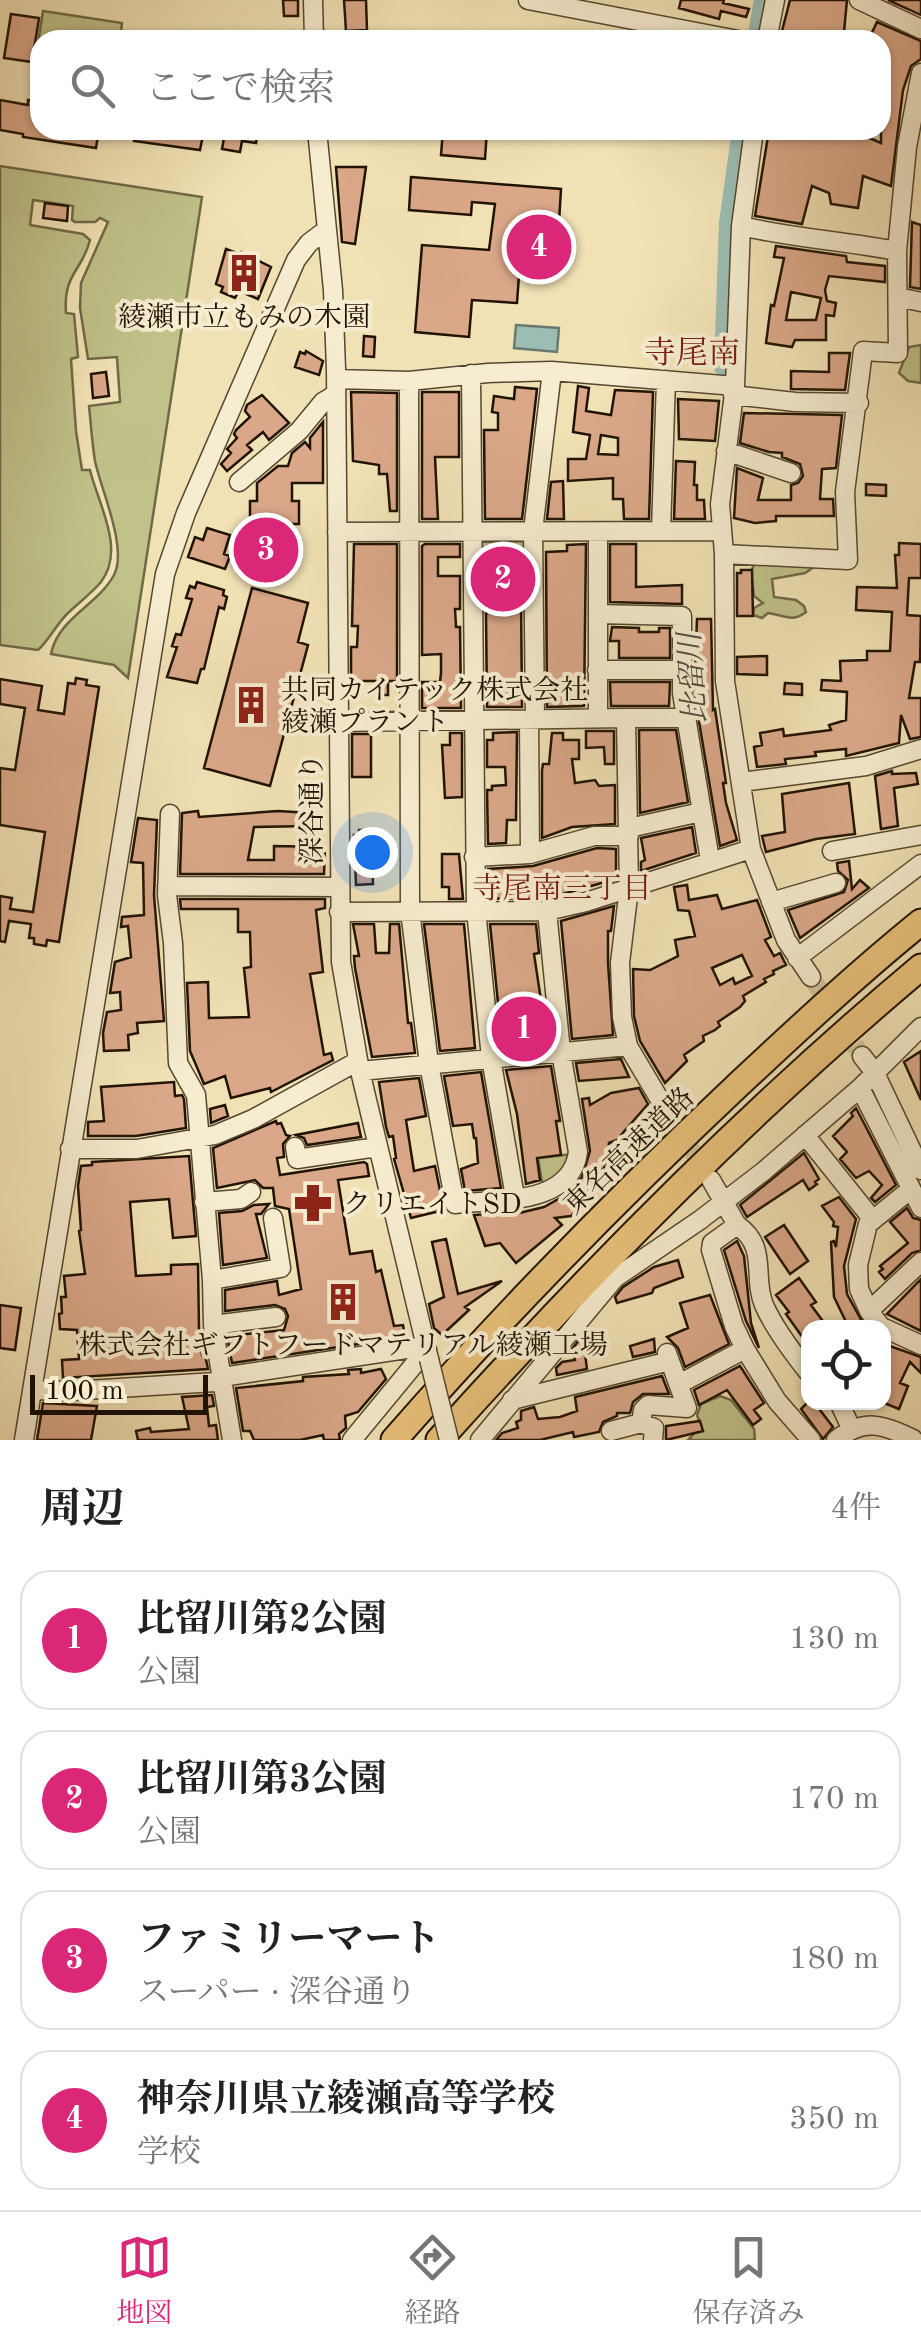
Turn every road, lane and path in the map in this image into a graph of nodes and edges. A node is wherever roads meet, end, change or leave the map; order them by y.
1 (313, 0) edge
2 (528, 0) edge
3 (774, 0) edge
4 (860, 0) edge
5 (921, 29) edge
6 (314, 30) edge
7 (686, 30) edge
8 (769, 30) edge
9 (921, 73) edge
10 (914, 139) edge
11 (319, 140) edge
12 (753, 140) edge
13 (741, 226) junction
14 (326, 230) junction
15 (896, 251) junction
16 (898, 296) junction
17 (921, 302) edge
18 (552, 372) junction
19 (470, 374) junction
20 (666, 380) junction
21 (409, 381) junction
22 (336, 386) junction
23 (734, 391) junction
24 (858, 403) junction
25 (726, 451) junction
26 (791, 473) dead end
27 (239, 482) dead end
28 (471, 530) junction
29 (720, 530) junction
30 (409, 531) junction
31 (534, 531) junction
32 (661, 531) junction
33 (337, 532) junction
34 (598, 532) junction
35 (724, 554) junction
36 (598, 614) junction
37 (598, 670) junction
38 (682, 670) junction
39 (598, 718) junction
40 (626, 718) junction
41 (687, 718) junction
42 (532, 719) junction
43 (472, 720) junction
44 (338, 722) junction
45 (410, 722) junction
46 (921, 750) edge
47 (741, 782) junction
48 (701, 812) junction
49 (170, 814) dead end
50 (629, 832) junction
51 (921, 835) edge
52 (751, 849) junction
53 (832, 851) dead end
54 (530, 854) junction
55 (474, 857) junction
56 (710, 860) junction
57 (921, 864) edge
58 (836, 883) dead end
59 (167, 886) junction
60 (339, 888) junction
61 (630, 888) junction
62 (771, 902) junction
63 (476, 910) junction
64 (410, 911) junction
65 (547, 911) junction
66 (338, 912) junction
67 (921, 922) edge
68 (797, 958) junction
69 (921, 967) edge
70 (810, 978) tunnel mouth
71 (921, 1027) edge
72 (628, 1046) junction
73 (561, 1052) junction
74 (862, 1056) tunnel mouth
75 (491, 1058) junction
76 (429, 1064) junction
77 (359, 1066) junction
78 (875, 1073) junction
79 (860, 1088) junction
80 (670, 1117) tunnel mouth
81 (805, 1135) junction
82 (198, 1138) junction
83 (377, 1146) junction
84 (70, 1149) junction
85 (297, 1159) dead end
86 (921, 1170) edge
87 (711, 1180) tunnel mouth
88 (911, 1189) junction
89 (251, 1192) dead end
90 (516, 1197) junction
91 (724, 1201) junction
92 (204, 1202) junction
93 (921, 1208) edge
94 (273, 1218) dead end
95 (873, 1220) junction
96 (737, 1226) junction
97 (921, 1262) edge
98 (212, 1280) junction
99 (869, 1311) junction
100 (276, 1317) dead end
101 (876, 1320) edge
102 (213, 1325) junction
103 (891, 1332) edge
104 (921, 1345) edge
105 (745, 1348) junction
106 (428, 1352) junction
107 (801, 1361) edge
108 (222, 1377) junction
109 (679, 1384) junction
110 (32, 1390) junction
111 (512, 1400) junction
112 (842, 1410) edge
113 (641, 1423) junction
114 (852, 1428) junction
115 (610, 1430) dead end
116 (921, 1430) edge
117 (912, 1439) edge
118 (24, 1440) edge
119 (232, 1440) edge
120 (352, 1440) edge
121 (394, 1440) edge
122 (440, 1440) edge
123 (449, 1440) edge
124 (480, 1440) edge
125 (653, 1440) edge
126 (811, 1440) edge
127 (836, 1440) edge

1 - 6 street
2 - 7 street
3 - 8 street
4 - 5 street
9 - 10 street
10 - 15 street
11 - 14 street, 深谷通り
12 - 13 street
13 - 15 street
13 - 23 street
14 - 22 street, 深谷通り
14 - 84 street
15 - 16 street
16 - 17 street
16 - 24 street
18 - 19 street
18 - 20 street
18 - 31 street
19 - 21 street
19 - 28 street
20 - 23 street
20 - 32 street
21 - 22 street
21 - 30 street
22 - 27 street
22 - 33 street, 深谷通り
23 - 24 street
23 - 25 street
24 - 35 street
25 - 26 street
25 - 29 street
28 - 30 street
28 - 31 street
28 - 43 street
29 - 32 street
29 - 35 street
30 - 33 street
30 - 45 street
31 - 34 street
31 - 42 street
32 - 34 street
33 - 44 street, 深谷通り
34 - 36 street
35 - 47 street
36 - 37 street
36 - 38 street
37 - 38 street
37 - 39 street
38 - 41 street
39 - 40 street
39 - 42 street
40 - 41 street
40 - 50 street
41 - 48 street
42 - 43 street
42 - 54 street
43 - 45 street
43 - 55 street
44 - 45 street
44 - 60 street, 深谷通り
45 - 64 street
46 - 47 street
47 - 52 street
48 - 50 street
48 - 56 street
49 - 59 street
50 - 54 street
50 - 61 street
51 - 53 street
52 - 56 street
52 - 62 street
54 - 55 street
55 - 63 street
56 - 61 street
57 - 68 street
58 - 62 street
59 - 60 street
59 - 82 street
60 - 66 street, 深谷通り
61 - 65 street
61 - 72 street
62 - 68 street
63 - 64 street
63 - 65 street
63 - 75 street
64 - 66 street
64 - 76 street
65 - 73 street
66 - 77 street, 深谷通り
67 - 121 highway, 東名高速道路
68 - 70 street
69 - 122 highway
71 - 78 street
72 - 73 street
72 - 80 street
73 - 75 street
73 - 90 street
74 - 78 street
75 - 76 street
75 - 90 street
76 - 77 street
76 - 90 street
77 - 82 street
77 - 83 street, 深谷通り
78 - 79 street
78 - 86 street
79 - 81 street
79 - 88 street
81 - 91 street
81 - 95 street
82 - 84 street
82 - 92 street
83 - 85 street
83 - 106 street, 深谷通り
84 - 110 street
87 - 91 street
88 - 93 street
88 - 95 street
89 - 92 street
91 - 96 street
91 - 111 street
92 - 98 street
94 - 98 street
95 - 99 street
96 - 105 street
96 - 107 street
97 - 99 street
98 - 102 street
99 - 101 street
100 - 102 street
102 - 108 street
103 - 104 street
105 - 109 street
105 - 126 street
106 - 108 street
106 - 120 street
106 - 123 street, 深谷通り, bridge
108 - 110 street
108 - 119 street
109 - 111 street
109 - 113 street
110 - 118 street
111 - 124 street
112 - 114 street
113 - 115 street
113 - 125 street
114 - 117 street
114 - 127 street
116 - 117 street

